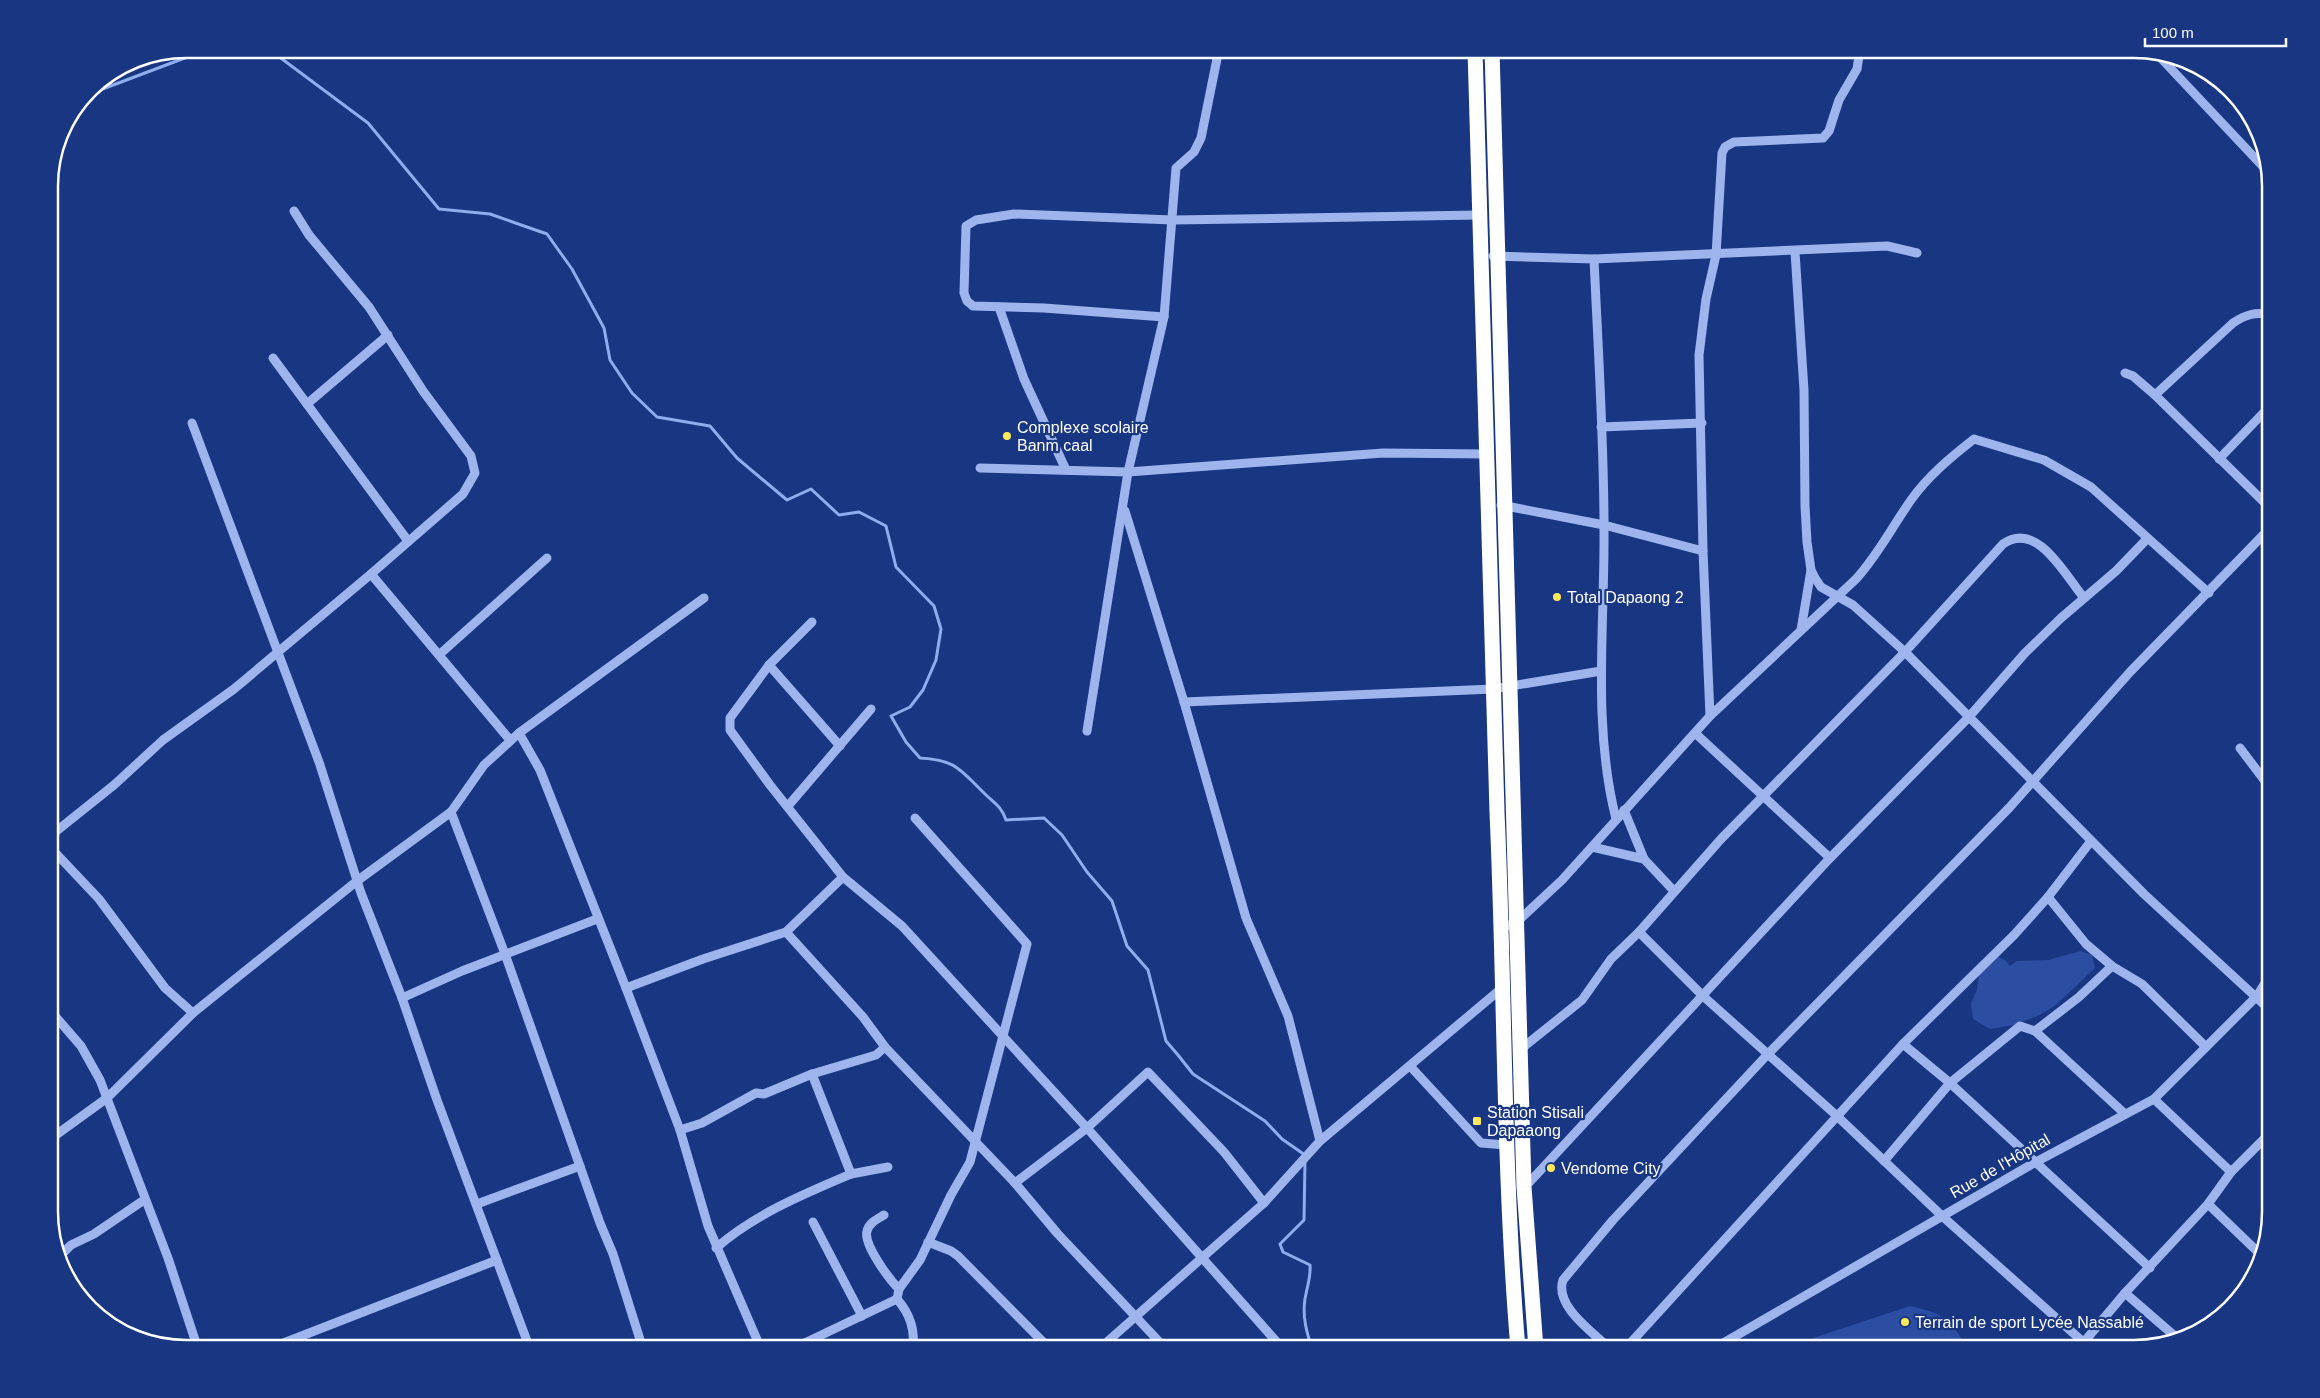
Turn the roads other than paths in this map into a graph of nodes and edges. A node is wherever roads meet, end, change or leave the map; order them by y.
1 (1217, 58) edge
2 (1475, 58) edge
3 (1492, 58) edge
4 (1859, 58) edge
5 (2164, 61) edge
6 (2260, 164) edge
7 (294, 211) dead end
8 (1479, 215) junction
9 (1173, 220) junction
10 (1796, 252) junction
11 (1917, 253) dead end
12 (1716, 254) junction
13 (1481, 255) junction
14 (1497, 257) junction
15 (1594, 259) junction
16 (999, 306) junction
17 (2262, 314) edge
18 (1164, 316) junction
19 (388, 335) junction
20 (273, 358) dead end
21 (2125, 373) dead end
22 (2155, 395) junction
23 (307, 404) junction
24 (2262, 414) edge
25 (192, 423) dead end
26 (1702, 423) junction
27 (1601, 427) junction
28 (1487, 454) junction
29 (2219, 459) junction
30 (980, 468) dead end
31 (1066, 470) junction
32 (1128, 472) junction
33 (2262, 500) edge
34 (1488, 505) junction
35 (1504, 505) junction
36 (1124, 508) junction
37 (1604, 525) junction
38 (2262, 537) edge
39 (2146, 540) junction
40 (408, 541) junction
41 (1703, 551) junction
42 (547, 558) dead end
43 (1811, 570) junction
44 (371, 574) junction
45 (2209, 593) junction
46 (1838, 596) junction
47 (704, 598) dead end
48 (2084, 598) junction
49 (812, 622) dead end
50 (1801, 630) junction
51 (1905, 652) junction
52 (278, 653) junction
53 (440, 654) junction
54 (768, 665) junction
55 (1601, 671) junction
56 (1510, 686) junction
57 (1493, 689) junction
58 (1184, 702) junction
59 (871, 708) dead end
60 (1710, 716) junction
61 (1968, 718) junction
62 (1087, 731) dead end
63 (519, 733) junction
64 (1695, 733) junction
65 (510, 740) junction
66 (840, 746) junction
67 (2240, 748) dead end
68 (2262, 777) edge
69 (2033, 782) junction
70 (1763, 796) junction
71 (788, 806) junction
72 (1624, 810) junction
73 (451, 812) junction
74 (915, 818) dead end
75 (1616, 819) junction
76 (58, 830) edge
77 (2091, 841) junction
78 (1592, 846) junction
79 (58, 856) edge
80 (1830, 858) junction
81 (1644, 859) junction
82 (843, 877) junction
83 (357, 881) junction
84 (1674, 891) junction
85 (2048, 897) junction
86 (597, 919) junction
87 (1517, 922) junction
88 (1502, 928) junction
89 (786, 932) junction
90 (1640, 932) junction
91 (505, 954) junction
92 (2112, 966) junction
93 (626, 988) junction
94 (1502, 988) junction
95 (2262, 988) edge
96 (1703, 996) junction
97 (2257, 996) junction
98 (402, 998) junction
99 (2262, 1001) edge
100 (192, 1013) junction
101 (58, 1019) edge
102 (2035, 1031) junction
103 (1003, 1039) junction
104 (1903, 1044) junction
105 (886, 1047) junction
106 (2206, 1047) junction
107 (1521, 1049) junction
108 (1768, 1055) junction
109 (1410, 1066) junction
110 (812, 1074) junction
111 (1950, 1083) junction
112 (107, 1098) junction
113 (2154, 1099) junction
114 (2124, 1114) junction
115 (1837, 1116) junction
116 (1087, 1128) junction
117 (680, 1130) junction
118 (58, 1133) edge
119 (2262, 1141) edge
120 (977, 1142) junction
121 (1320, 1142) junction
122 (1506, 1145) junction
123 (1884, 1161) junction
124 (2034, 1163) junction
125 (580, 1166) junction
126 (888, 1167) dead end
127 (2231, 1172) junction
128 (851, 1174) junction
129 (1015, 1183) junction
130 (1524, 1187) junction
131 (144, 1200) junction
132 (1264, 1203) junction
133 (477, 1204) junction
134 (2208, 1204) junction
135 (884, 1215) dead end
136 (1942, 1216) junction
137 (813, 1222) dead end
138 (928, 1242) junction
139 (716, 1248) junction
140 (2256, 1250) edge
141 (64, 1252) edge
142 (1201, 1258) junction
143 (497, 1260) junction
144 (2150, 1268) junction
145 (898, 1289) junction
146 (2125, 1293) junction
147 (897, 1299) junction
148 (862, 1316) junction
149 (1136, 1316) junction
150 (2173, 1334) edge
151 (195, 1340) edge
152 (291, 1340) edge
153 (527, 1340) edge
154 (640, 1340) edge
155 (756, 1340) edge
156 (818, 1340) edge
157 (914, 1340) edge
158 (1041, 1340) edge
159 (1109, 1340) edge
160 (1158, 1340) edge
161 (1275, 1340) edge
162 (1517, 1340) edge
163 (1535, 1340) edge
164 (1601, 1340) edge
165 (1633, 1340) edge
166 (1728, 1340) edge
167 (2082, 1340) edge
168 (2086, 1340) edge

1 - 9 street
2 - 8 highway
3 - 14 highway
4 - 12 street
5 - 6 street
7 - 19 street
8 - 9 street
8 - 13 highway
9 - 16 street
9 - 18 street
10 - 11 street
10 - 12 street
10 - 43 street
12 - 15 street
12 - 26 street
13 - 14 street
13 - 28 highway
14 - 15 street
14 - 35 highway
15 - 27 street
16 - 18 street
16 - 31 street
17 - 22 street
18 - 32 street
19 - 23 street
19 - 40 street
20 - 23 street
21 - 22 street
22 - 29 street
23 - 40 street
24 - 29 street
25 - 52 street
26 - 27 street
26 - 41 street
27 - 37 street
28 - 32 street
28 - 34 highway
29 - 33 street
30 - 31 street
31 - 32 street
32 - 36 street
34 - 35 street
34 - 57 highway
35 - 37 street
35 - 56 highway
36 - 58 street
36 - 62 street
37 - 41 street
37 - 55 street
38 - 45 street
39 - 45 street
39 - 46 street
39 - 48 street
40 - 44 street
41 - 60 street
42 - 53 street
43 - 46 street
43 - 50 street
44 - 52 street
44 - 53 street
45 - 69 street
46 - 50 street
46 - 51 street
47 - 63 street
48 - 51 street
48 - 61 street
49 - 54 street
50 - 60 street
51 - 61 street
51 - 70 street
52 - 76 street
52 - 83 street
53 - 65 street
54 - 66 street
54 - 71 street
55 - 56 street
55 - 75 street
56 - 57 street
56 - 87 highway
57 - 58 street
57 - 88 highway
58 - 121 street
59 - 66 street
60 - 64 street
61 - 69 street
61 - 80 street
63 - 65 street
63 - 86 street
64 - 70 street
64 - 72 street
65 - 73 street
66 - 71 street
67 - 68 street
69 - 77 street
69 - 108 street
70 - 80 street
70 - 84 street
71 - 82 street
72 - 75 street
72 - 81 street
73 - 83 street
73 - 91 street
74 - 103 street
75 - 78 street
77 - 85 street
77 - 97 street
78 - 81 street
78 - 87 street
79 - 100 street
80 - 96 street
81 - 84 street
82 - 89 street
82 - 103 street
83 - 98 street
83 - 100 street
84 - 90 street
85 - 92 street
85 - 104 street
86 - 91 street
86 - 93 street
87 - 88 street
87 - 107 highway
88 - 94 highway
89 - 93 street
89 - 105 street
90 - 96 street
90 - 107 street
91 - 98 street
91 - 125 street
92 - 102 street
92 - 106 street
93 - 117 street
94 - 109 street
94 - 122 highway
95 - 97 street, Rue de l'Hôpital
96 - 108 street
96 - 130 street
97 - 99 street
97 - 106 street, Rue de l'Hôpital
98 - 133 street
100 - 112 street
101 - 112 street
102 - 111 street
102 - 114 street
103 - 116 street
103 - 120 street
104 - 111 street
104 - 115 street
105 - 110 street
105 - 120 street
106 - 113 street, Rue de l'Hôpital
107 - 130 highway
108 - 115 street
108 - 164 street
109 - 121 street
109 - 122 street
110 - 117 street
110 - 128 street
111 - 123 street
111 - 124 street
112 - 118 street
112 - 131 street
113 - 114 street, Rue de l'Hôpital
113 - 127 street
114 - 124 street, Rue de l'Hôpital
115 - 123 street
115 - 165 street
116 - 129 street
116 - 132 street
116 - 142 street
117 - 139 street
119 - 127 street
120 - 129 street
120 - 138 street
121 - 132 street
122 - 162 highway
123 - 136 street
124 - 136 street, Rue de l'Hôpital
124 - 144 street
125 - 133 street
125 - 154 street
126 - 128 street
127 - 134 street
128 - 139 street
129 - 149 street
130 - 163 highway
131 - 141 street
131 - 151 street
132 - 142 street
133 - 143 street
134 - 140 street
134 - 144 street
135 - 145 street
136 - 166 street, Rue de l'Hôpital
136 - 167 street
137 - 148 street
138 - 145 street
138 - 158 street
139 - 155 street
142 - 149 street
142 - 161 street
143 - 152 street
143 - 153 street
144 - 146 street
145 - 147 street
146 - 150 street
146 - 168 street
147 - 148 street
147 - 157 street
148 - 156 street
149 - 159 street
149 - 160 street

